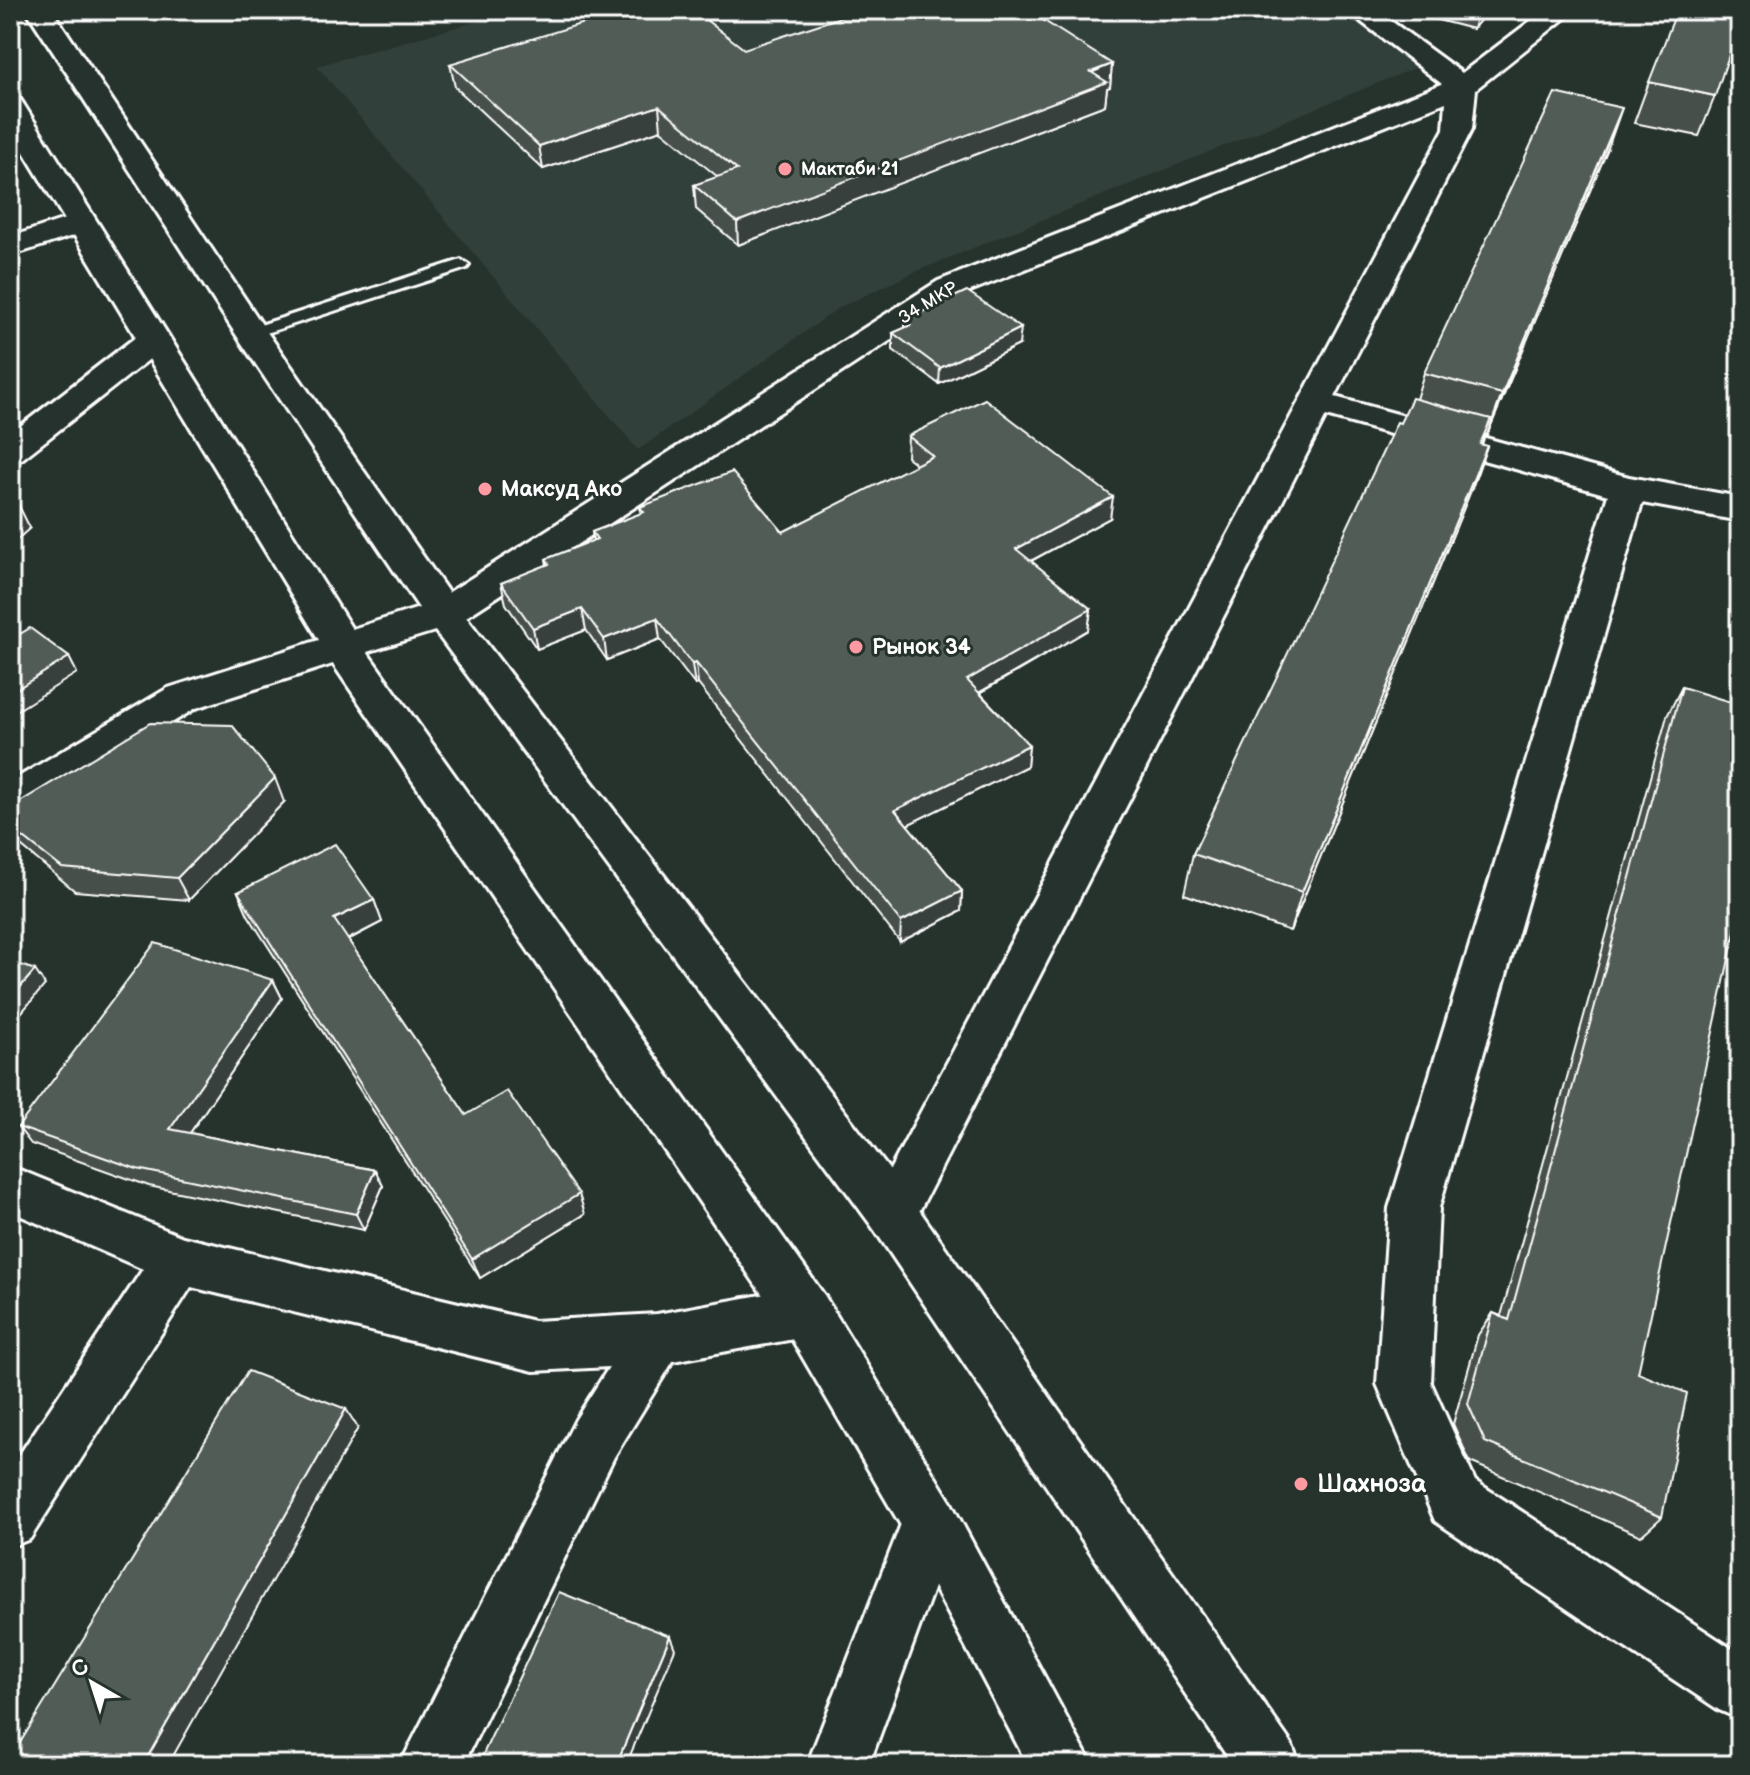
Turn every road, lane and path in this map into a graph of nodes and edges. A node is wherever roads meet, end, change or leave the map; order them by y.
1 (39, 10) edge
2 (1359, 10) edge
3 (1562, 10) edge
4 (1462, 86) junction
5 (14, 120) edge
6 (80, 223) junction
7 (10, 247) edge
8 (461, 265) dead end
9 (251, 333) junction
10 (153, 340) junction
11 (1313, 402) junction
12 (10, 451) edge
13 (1628, 489) junction
14 (1740, 509) edge
15 (443, 614) junction
16 (342, 646) junction
17 (10, 802) edge
18 (10, 1188) edge
19 (892, 1213) junction
20 (179, 1260) junction
21 (805, 1312) junction
22 (657, 1339) junction
23 (10, 1519) edge
24 (930, 1521) junction
25 (1740, 1689) edge
26 (431, 1765) edge
27 (838, 1765) edge
28 (1061, 1765) edge
29 (1269, 1765) edge

1 - 9 street
2 - 4 street
3 - 4 street, 34 МКР
4 - 11 street
4 - 15 street, 34 МКР
5 - 6 street
6 - 7 street
6 - 10 street
8 - 9 lane
9 - 15 street
10 - 12 street
10 - 16 street
11 - 13 street
11 - 19 street
13 - 14 street
13 - 25 street
15 - 16 street, 34 МКР
15 - 19 street
16 - 17 street, 34 МКР
16 - 21 street
18 - 20 street
19 - 29 street
20 - 22 street
20 - 23 street
21 - 22 street
21 - 24 street
22 - 26 street
24 - 27 street
24 - 28 street

